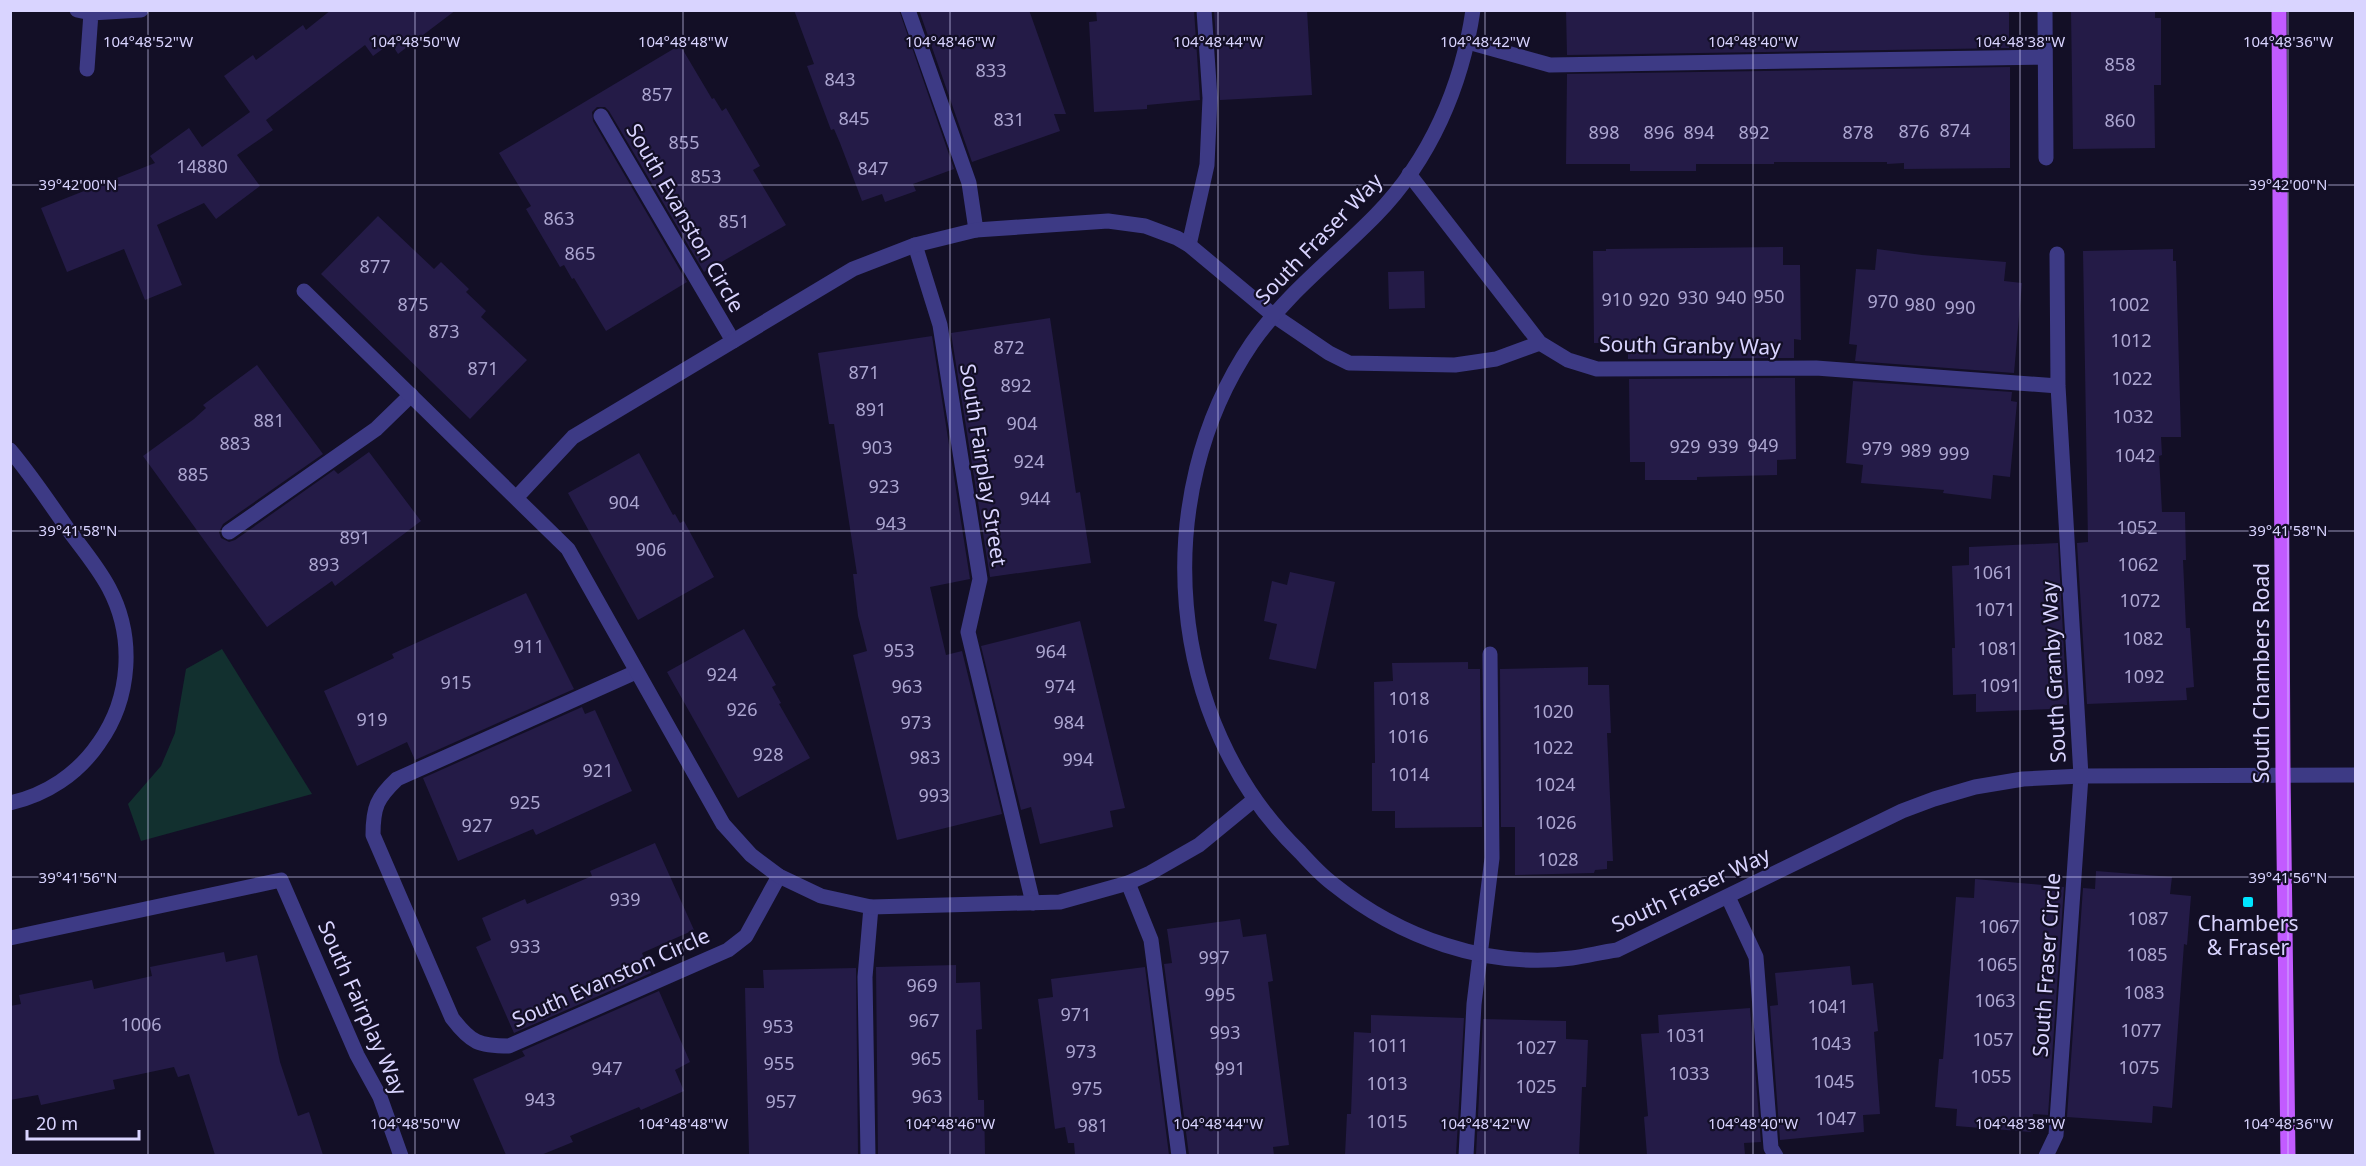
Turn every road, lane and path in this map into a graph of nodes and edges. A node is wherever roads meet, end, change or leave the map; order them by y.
1 (141, 10) edge
2 (908, 10) edge
3 (1204, 10) edge
4 (1473, 10) edge
5 (2045, 10) edge
6 (2279, 10) edge
7 (84, 12) edge
8 (1468, 42) junction
9 (2045, 57) junction
10 (87, 69) dead end
11 (601, 116) dead end
12 (2046, 158) dead end
13 (1410, 174) junction
14 (976, 231) junction
15 (915, 245) junction
16 (1189, 245) junction
17 (2057, 254) dead end
18 (304, 291) dead end
19 (1273, 315) junction
20 (733, 341) junction
21 (1540, 343) junction
22 (2058, 386) junction
23 (411, 395) junction
24 (10, 450) edge
25 (516, 498) junction
26 (229, 532) dead end
27 (1490, 654) dead end
28 (636, 672) junction
29 (2283, 774) junction
30 (2355, 775) edge
31 (2081, 776) junction
32 (1255, 799) junction
33 (10, 803) edge
34 (779, 876) junction
35 (1128, 883) junction
36 (1728, 897) junction
37 (1033, 903) junction
38 (871, 907) junction
39 (10, 938) edge
40 (1480, 954) junction
41 (401, 1155) edge
42 (868, 1155) edge
43 (1179, 1155) edge
44 (1466, 1155) edge
45 (1776, 1155) edge
46 (2046, 1155) edge
47 (2288, 1155) edge

1 - 7 street
2 - 14 street
3 - 16 street
4 - 8 street, South Fraser Way
5 - 9 street
6 - 29 main road, South Chambers Road
7 - 10 street
8 - 9 street
8 - 13 street, South Fraser Way
9 - 12 street
11 - 20 street, South Evanston Circle
13 - 19 street, South Fraser Way
13 - 21 street, South Granby Way
14 - 15 street, South Evanston Circle
14 - 16 street, South Evanston Circle
15 - 20 street, South Evanston Circle
15 - 37 street, South Fairplay Street
16 - 19 street, South Evanston Circle
17 - 22 street, South Granby Way
18 - 23 street
19 - 21 street, South Evanston Circle
19 - 32 street, South Fraser Way
20 - 25 street, South Evanston Circle
21 - 22 street, South Granby Way
22 - 31 street, South Granby Way
23 - 25 street
23 - 26 street
24 - 33 street
25 - 28 street
27 - 40 street
28 - 34 street
28 - 34 street, South Evanston Circle
29 - 30 street, South Fraser Way
29 - 31 street, South Fraser Way
29 - 47 main road, South Chambers Road
31 - 36 street, South Fraser Way
31 - 46 street, South Fraser Circle
32 - 35 street
32 - 40 street, South Fraser Way
34 - 38 street
35 - 37 street
35 - 43 street
36 - 40 street, South Fraser Way
36 - 45 street
37 - 38 street
38 - 42 street
39 - 41 street, South Fairplay Way
40 - 44 street

